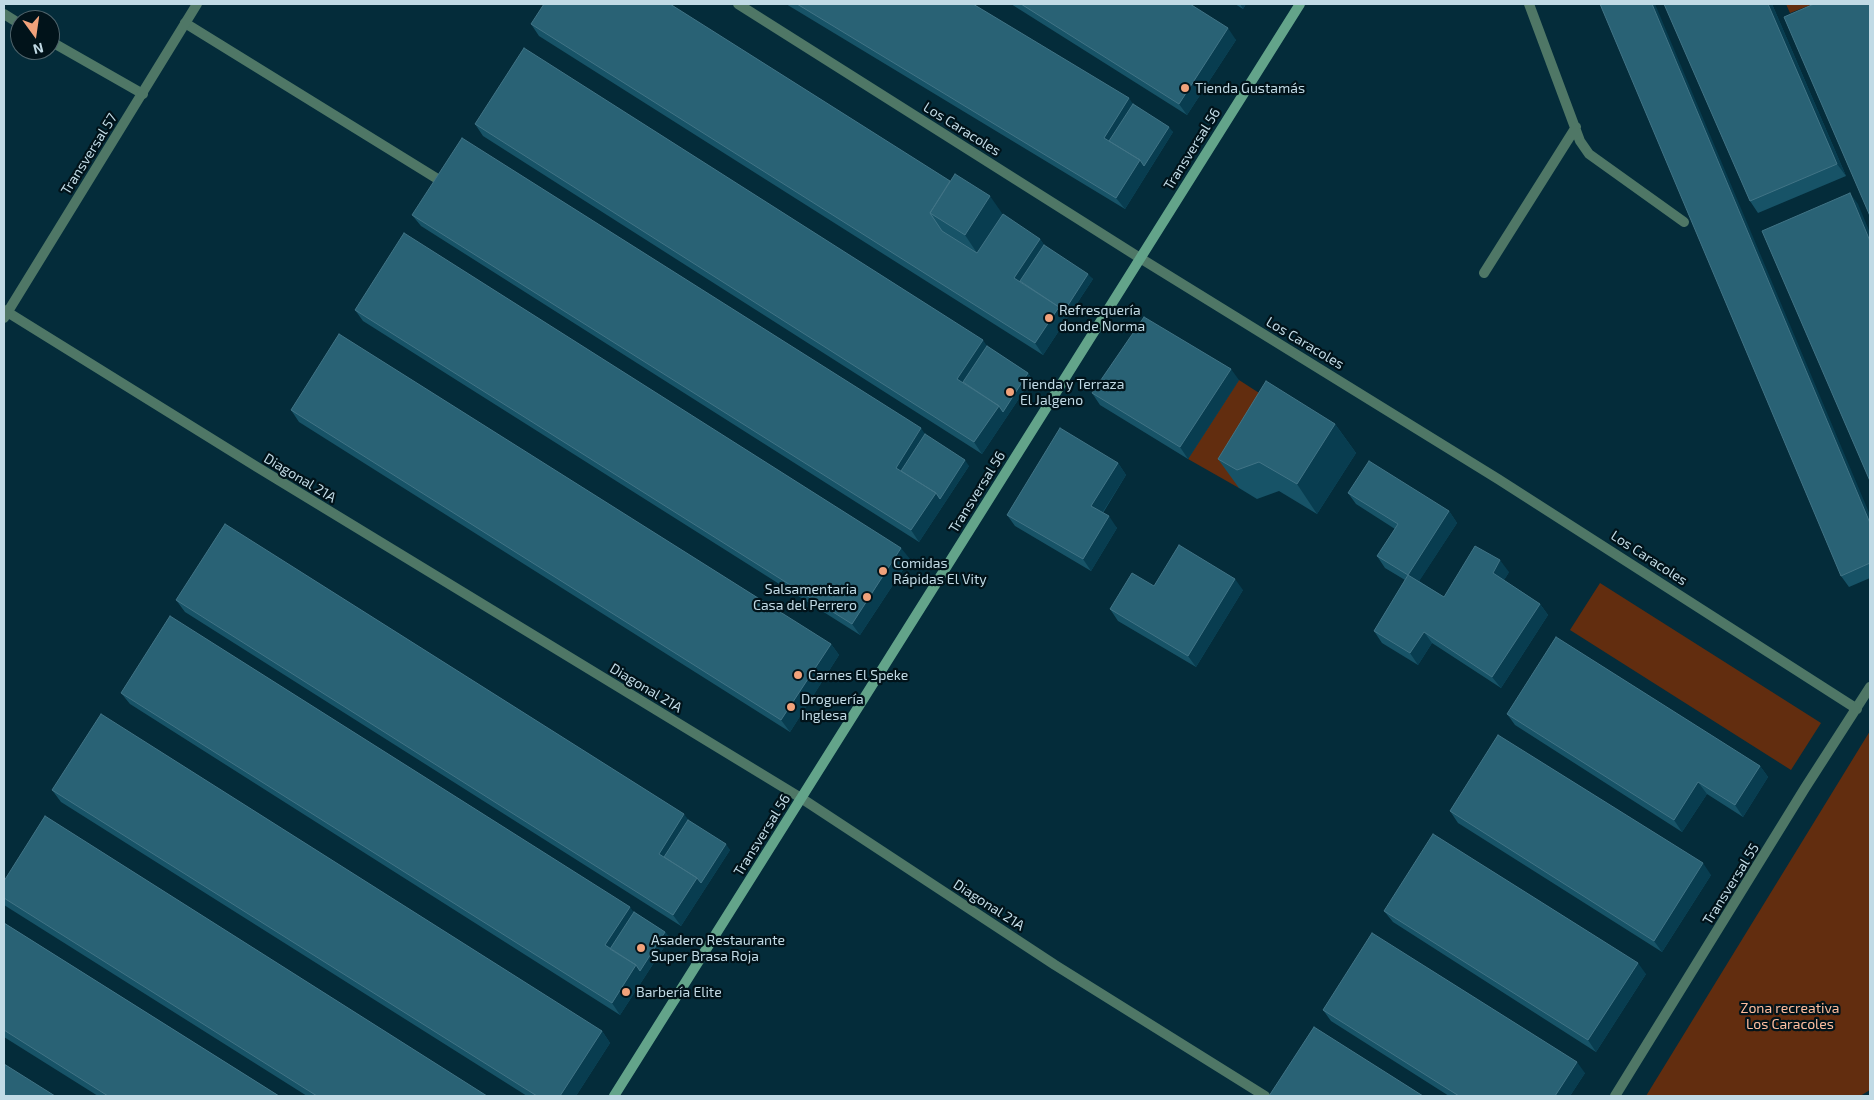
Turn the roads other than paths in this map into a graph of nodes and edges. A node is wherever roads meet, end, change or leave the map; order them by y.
1 (198, 4) edge
2 (738, 4) edge
3 (1300, 4) edge
4 (1529, 4) edge
5 (185, 23) junction
6 (60, 47) edge
7 (143, 94) junction
8 (1576, 127) junction
9 (436, 178) edge
10 (1684, 222) edge
11 (1140, 258) junction
12 (1484, 273) dead end
13 (5, 313) edge
14 (1870, 687) edge
15 (1857, 708) junction
16 (801, 798) junction
17 (614, 1096) edge
18 (1265, 1096) edge
19 (1615, 1096) edge

1 - 5 street, Transversal 57
2 - 11 street, Los Caracoles
3 - 11 street, Transversal 56
4 - 8 street
5 - 7 street, Transversal 57
5 - 9 street
6 - 7 street
7 - 13 street, Transversal 57
8 - 10 street
8 - 12 street
11 - 15 street, Los Caracoles
11 - 16 street, Transversal 56
13 - 16 street, Diagonal 21A
14 - 15 street, Transversal 55
15 - 19 street, Transversal 55
16 - 17 street, Transversal 56
16 - 18 street, Diagonal 21A

